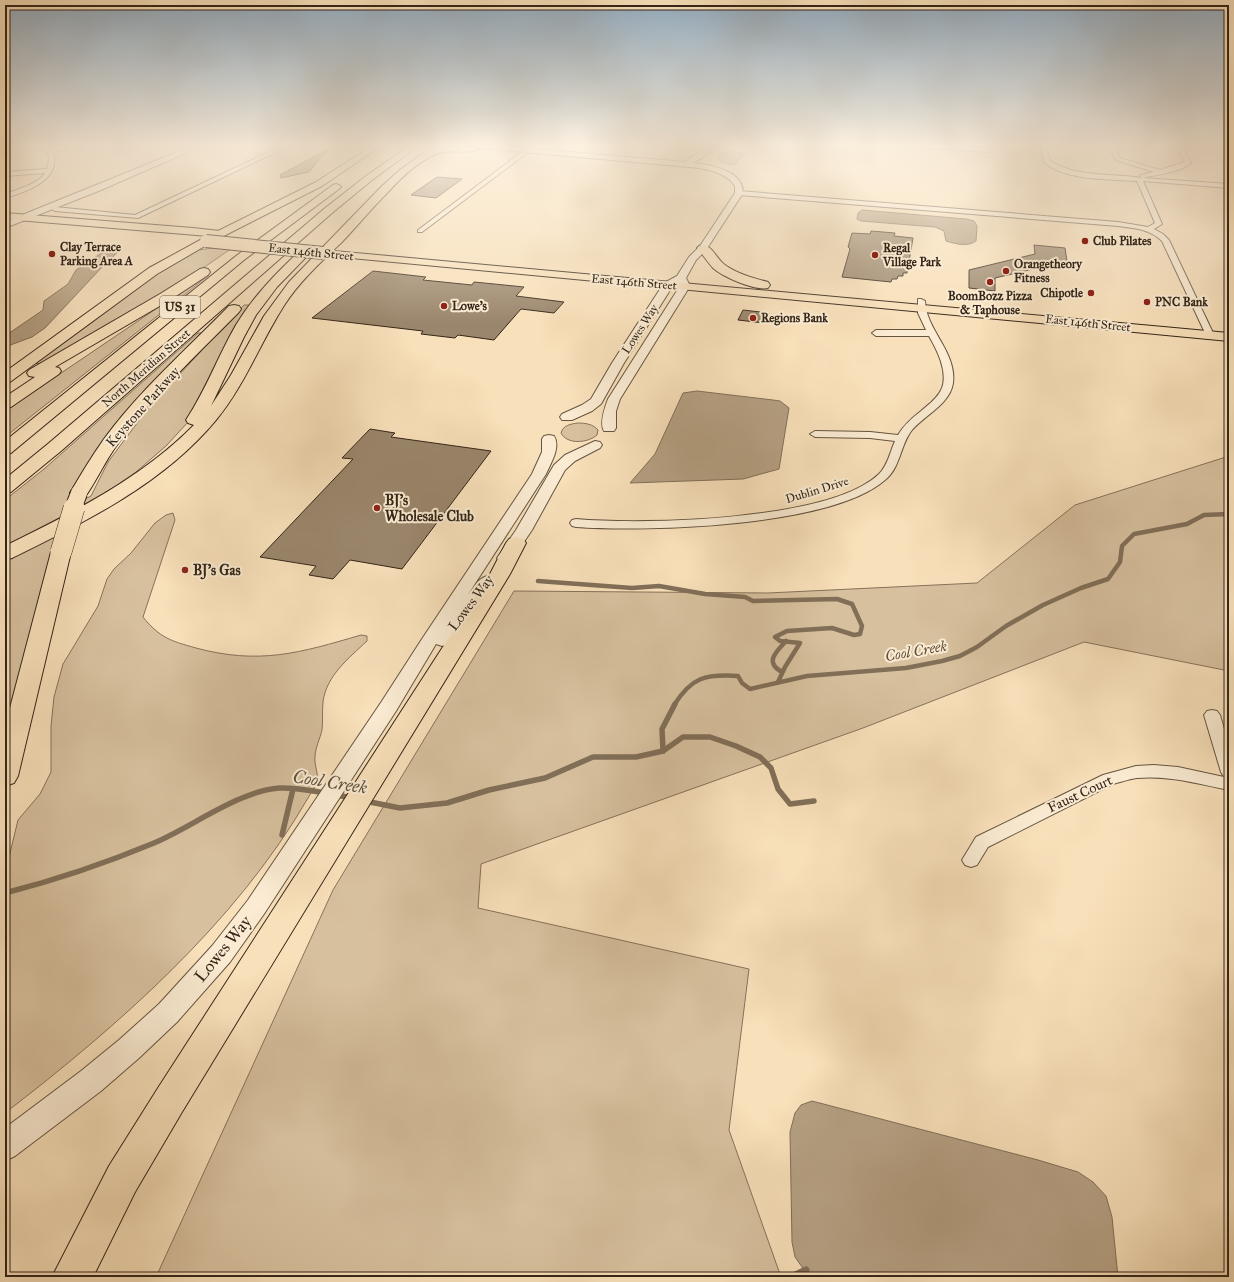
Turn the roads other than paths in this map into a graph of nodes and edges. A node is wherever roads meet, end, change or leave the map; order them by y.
1 (62, 204) edge
2 (67, 204) edge
3 (164, 204) edge
4 (280, 204) edge
5 (305, 204) edge
6 (312, 204) edge
7 (337, 204) edge
8 (357, 204) edge
9 (371, 204) edge
10 (456, 204) edge
11 (732, 204) edge
12 (871, 204) edge
13 (1150, 204) edge
14 (55, 209) junction
15 (5, 216) edge
16 (31, 219) junction
17 (318, 219) junction
18 (5, 225) edge
19 (333, 225) dead end
20 (5, 230) edge
21 (1148, 230) junction
22 (420, 231) dead end
23 (220, 234) junction
24 (206, 241) junction
25 (316, 241) dead end
26 (703, 248) junction
27 (327, 249) junction
28 (683, 282) junction
29 (668, 285) junction
30 (775, 287) junction
31 (165, 297) junction
32 (920, 304) junction
33 (1229, 331) edge
34 (1208, 332) junction
35 (876, 333) dead end
36 (932, 333) junction
37 (1229, 337) edge
38 (5, 379) edge
39 (5, 390) edge
40 (5, 404) edge
41 (555, 426) junction
42 (609, 428) junction
43 (815, 434) dead end
44 (902, 439) junction
45 (594, 445) junction
46 (5, 449) edge
47 (5, 488) edge
48 (83, 513) junction
49 (576, 523) dead end
50 (516, 543) junction
51 (5, 554) edge
52 (389, 706) junction
53 (1212, 715) dead end
54 (1229, 772) edge
55 (5, 776) edge
56 (1229, 784) edge
57 (971, 860) dead end
58 (285, 889) junction
59 (5, 1146) edge
60 (72, 1277) edge

1 - 16 street
2 - 14 street
3 - 14 street
4 - 23 main road
5 - 31 main road, North Meridian Street / US 31
6 - 46 main road, North Meridian Street / US 31
7 - 17 main road, North Meridian Street / US 31
8 - 19 main road
9 - 27 main road
10 - 22 street
11 - 26 street, Lowes Way
12 - 21 street
13 - 21 street
14 - 16 street
15 - 16 main road, East 146th Street
16 - 18 street
16 - 20 street
16 - 23 main road, East 146th Street
16 - 24 main road, East 146th Street
17 - 47 main road, North Meridian Street / US 31
17 - 55 main road, Keystone Parkway, bridge
21 - 34 street
23 - 24 main road
23 - 27 main road, East 146th Street
24 - 27 main road, East 146th Street, bridge
24 - 38 main road
25 - 48 main road
26 - 28 street, Lowes Way
26 - 30 main road
27 - 28 main road, East 146th Street
27 - 29 main road, East 146th Street
27 - 48 main road
28 - 29 main road, East 146th Street
28 - 30 main road, East 146th Street
28 - 32 main road, East 146th Street
28 - 42 street, Lowes Way
29 - 41 street, Lowes Way
30 - 32 main road, East 146th Street
31 - 39 main road
31 - 40 main road
32 - 34 main road, East 146th Street
32 - 36 street, Dublin Drive
33 - 34 main road, East 146th Street
34 - 37 main road, East 146th Street
35 - 36 street
36 - 44 street, Dublin Drive
41 - 42 street
41 - 45 street
41 - 52 street, Lowes Way
42 - 45 street, Lowes Way
43 - 44 street
44 - 49 street, Dublin Drive
45 - 50 street, Lowes Way
48 - 51 main road
50 - 52 street, Lowes Way
50 - 58 main road
52 - 58 street, Lowes Way
53 - 54 street
56 - 57 street, Faust Court
58 - 59 street, Lowes Way
58 - 60 main road

